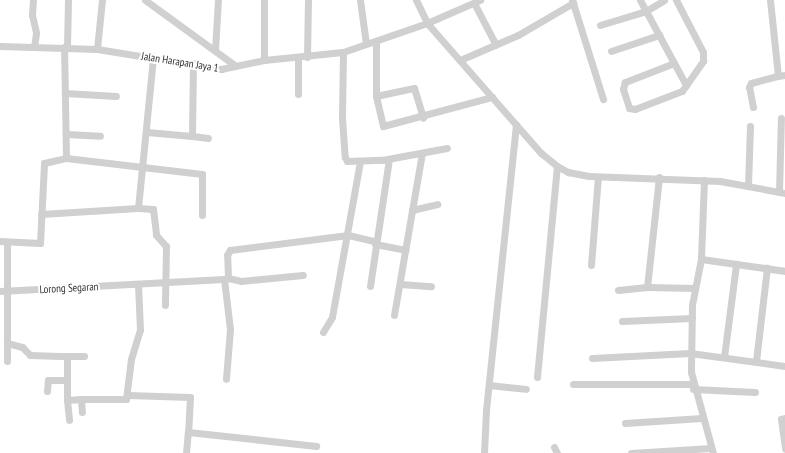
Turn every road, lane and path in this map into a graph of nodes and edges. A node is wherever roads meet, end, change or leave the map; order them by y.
1 (33, 0) edge
2 (68, 0) edge
3 (102, 0) edge
4 (145, 0) edge
5 (218, 0) edge
6 (308, 0) edge
7 (360, 0) edge
8 (416, 0) edge
9 (640, 0) edge
10 (664, 0) edge
11 (676, 0) edge
12 (770, 0) edge
13 (264, 1) dead end
14 (473, 2) edge
15 (572, 2) edge
16 (646, 11) junction
17 (427, 23) junction
18 (600, 25) dead end
19 (659, 35) junction
20 (376, 41) junction
21 (366, 44) junction
22 (496, 45) junction
23 (0, 46) edge
24 (34, 47) junction
25 (66, 47) junction
26 (97, 48) junction
27 (215, 50) junction
28 (611, 51) dead end
29 (343, 52) junction
30 (307, 57) junction
31 (153, 58) junction
32 (298, 58) junction
33 (264, 60) junction
34 (460, 60) junction
35 (193, 63) junction
36 (674, 63) junction
37 (236, 66) junction
38 (782, 76) edge
39 (686, 85) junction
40 (65, 93) junction
41 (298, 94) dead end
42 (116, 96) dead end
43 (376, 96) junction
44 (492, 97) junction
45 (603, 99) dead end
46 (753, 107) dead end
47 (423, 118) junction
48 (781, 118) dead end
49 (516, 125) junction
50 (750, 126) dead end
51 (147, 132) junction
52 (66, 134) junction
53 (100, 136) dead end
54 (192, 136) junction
55 (208, 138) dead end
56 (447, 148) dead end
57 (422, 152) junction
58 (66, 158) junction
59 (389, 159) junction
60 (360, 162) junction
61 (557, 166) junction
62 (143, 169) junction
63 (598, 177) junction
64 (659, 177) junction
65 (704, 180) junction
66 (748, 186) junction
67 (782, 192) edge
68 (437, 204) dead end
69 (138, 208) junction
70 (412, 210) junction
71 (41, 214) junction
72 (202, 215) dead end
73 (348, 235) junction
74 (4, 242) edge
75 (375, 242) junction
76 (405, 250) junction
77 (701, 259) junction
78 (736, 264) junction
79 (591, 266) dead end
80 (767, 268) junction
81 (785, 271) edge
82 (303, 275) dead end
83 (226, 278) junction
84 (167, 282) junction
85 (138, 284) junction
86 (400, 284) junction
87 (370, 286) dead end
88 (431, 286) dead end
89 (647, 286) junction
90 (695, 288) junction
91 (618, 290) dead end
92 (4, 291) edge
93 (165, 304) dead end
94 (394, 315) dead end
95 (692, 318) junction
96 (622, 321) dead end
97 (323, 332) dead end
98 (7, 343) junction
99 (690, 353) junction
100 (67, 356) junction
101 (84, 356) dead end
102 (724, 357) junction
103 (592, 358) dead end
104 (7, 361) dead end
105 (756, 361) junction
106 (785, 366) edge
107 (537, 377) dead end
108 (226, 379) dead end
109 (67, 380) junction
110 (573, 384) dead end
111 (489, 385) junction
112 (693, 387) junction
113 (526, 388) dead end
114 (46, 391) dead end
115 (755, 392) dead end
116 (127, 395) junction
117 (81, 399) junction
118 (67, 400) junction
119 (82, 412) dead end
120 (702, 418) junction
121 (785, 418) edge
122 (69, 420) dead end
123 (625, 423) dead end
124 (188, 432) junction
125 (316, 446) dead end
126 (712, 450) edge
127 (785, 450) edge
128 (186, 453) edge
129 (484, 453) edge
130 (630, 453) edge

1 - 24 street
2 - 25 street
3 - 26 street
4 - 27 street
5 - 27 street
6 - 30 street
7 - 21 street
8 - 17 street
9 - 16 street
10 - 16 street
11 - 39 street
12 - 38 street
13 - 33 street
14 - 17 street, Jalan Harapan Jaya 1
14 - 22 street
15 - 22 street
15 - 45 street
16 - 18 street
16 - 19 street
17 - 20 street, Jalan Harapan Jaya 1
17 - 34 street
19 - 28 street
19 - 36 street
20 - 21 street, Jalan Harapan Jaya 1
20 - 43 street
21 - 29 street, Jalan Harapan Jaya 1
22 - 34 street
23 - 24 street, Jalan Harapan Jaya 1
24 - 25 street, Jalan Harapan Jaya 1
25 - 26 street, Jalan Harapan Jaya 1
25 - 40 street
26 - 31 street, Jalan Harapan Jaya 1
27 - 37 street
29 - 30 street, Jalan Harapan Jaya 1
29 - 60 street
30 - 32 street, Jalan Harapan Jaya 1
31 - 35 street, Jalan Harapan Jaya 1
31 - 51 street
32 - 33 street, Jalan Harapan Jaya 1
32 - 41 street
33 - 37 street, Jalan Harapan Jaya 1
34 - 44 street
35 - 37 street, Jalan Harapan Jaya 1
35 - 54 street
36 - 39 street
36 - 39 street
38 - 46 street
40 - 42 street
40 - 52 street
43 - 47 street
43 - 47 street
44 - 47 street
44 - 49 street
48 - 67 street
49 - 61 street
49 - 111 street
50 - 66 street
51 - 54 street
51 - 62 street
52 - 53 street
52 - 58 street
54 - 55 street
56 - 57 street
57 - 59 street
57 - 70 street
58 - 62 street
58 - 71 street
59 - 60 street
59 - 75 street
60 - 73 street
61 - 63 street
61 - 107 street
62 - 69 street
62 - 72 street
63 - 64 street
63 - 79 street
64 - 65 street
64 - 89 street
65 - 66 street
65 - 77 street
66 - 67 street
68 - 70 street
69 - 71 street
69 - 84 street
70 - 76 street
71 - 74 street
73 - 75 street
73 - 83 street
73 - 97 street
74 - 92 street
75 - 76 street
75 - 87 street
76 - 86 street
77 - 78 street
77 - 90 street
78 - 80 street
78 - 102 street
80 - 81 street
80 - 105 street
82 - 83 street, Lorong Segaran
83 - 84 street, Lorong Segaran
83 - 108 street
84 - 85 street, Lorong Segaran
84 - 93 street
85 - 92 street, Lorong Segaran
85 - 116 street
86 - 88 street
86 - 94 street
89 - 90 street
89 - 91 street
90 - 95 street
92 - 98 street
95 - 96 street
95 - 99 street
98 - 100 street
98 - 104 street
99 - 102 street
99 - 103 street
99 - 112 street
100 - 101 street
100 - 109 street
102 - 105 street
105 - 106 street
109 - 114 street
109 - 118 street
110 - 112 street
111 - 113 street
111 - 129 street
112 - 115 street
112 - 120 street
116 - 117 street
116 - 124 street
117 - 118 street
117 - 119 street
118 - 122 street
120 - 123 street
120 - 126 street
121 - 127 street
124 - 125 street
124 - 128 street
126 - 130 street

